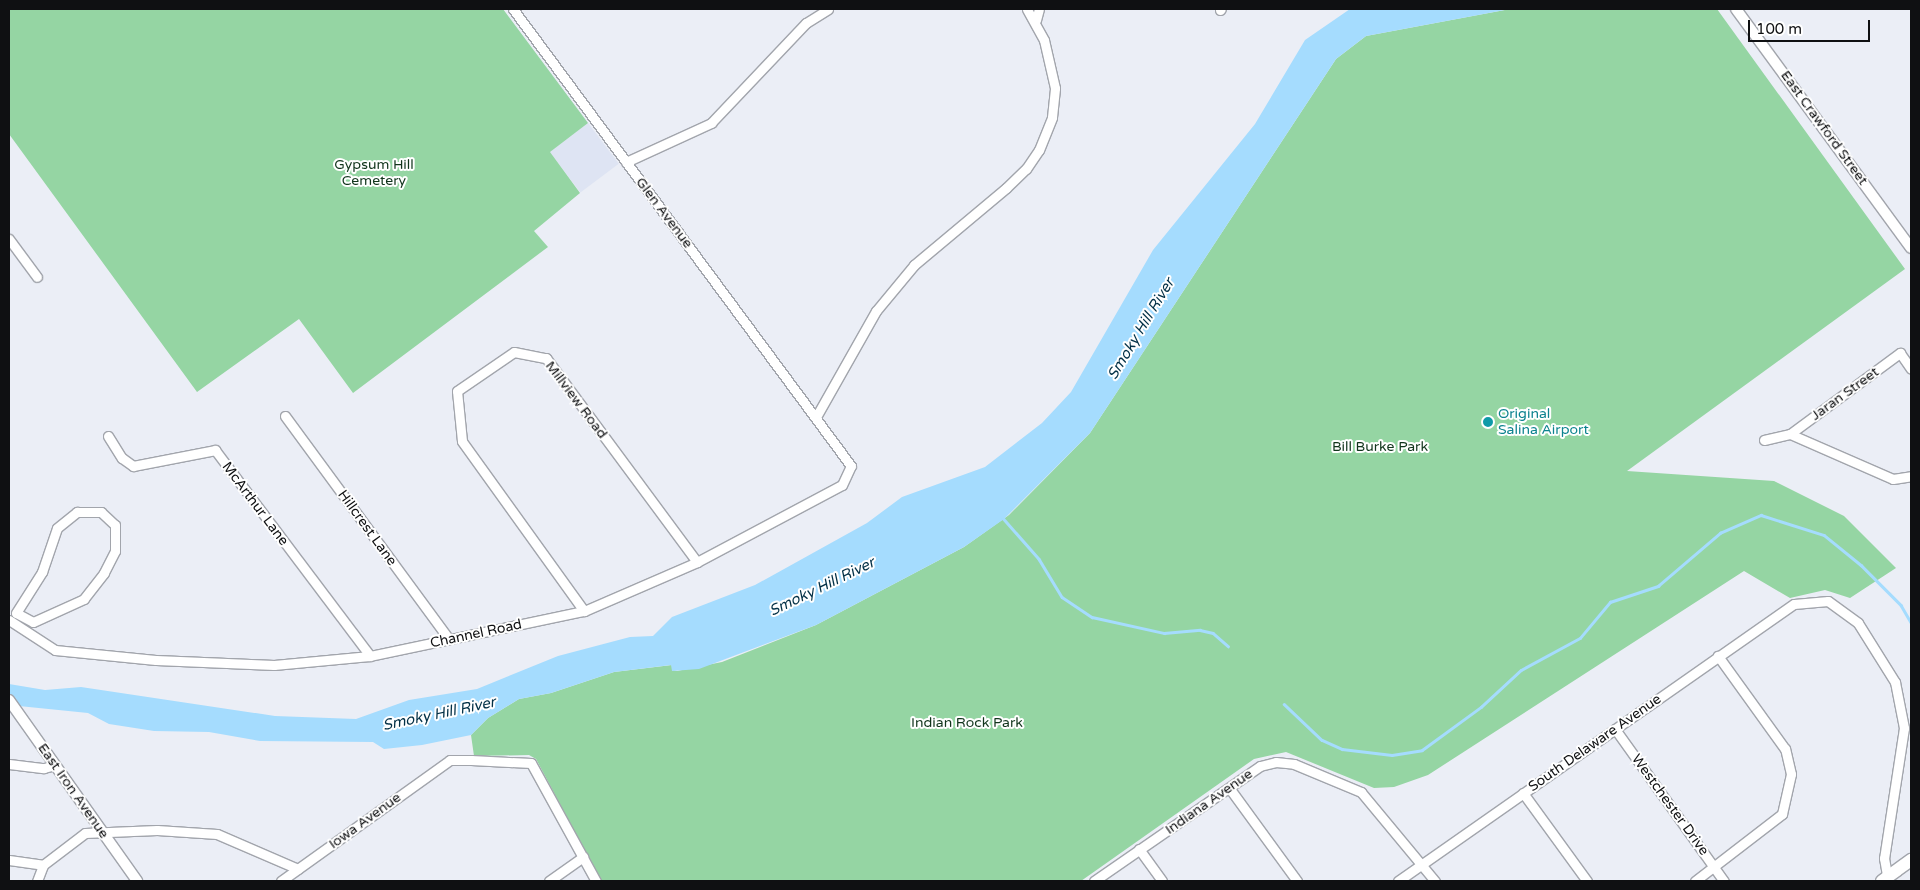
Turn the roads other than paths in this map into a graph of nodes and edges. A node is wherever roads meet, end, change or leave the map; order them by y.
1 (526, 9) edge
2 (828, 9) edge
3 (1027, 9) edge
4 (1039, 9) edge
5 (1736, 9) edge
6 (516, 12) edge
7 (1036, 20) junction
8 (626, 162) junction
9 (9, 239) edge
10 (1911, 248) edge
11 (37, 278) dead end
12 (1911, 368) edge
13 (285, 416) dead end
14 (816, 417) junction
15 (1790, 434) junction
16 (108, 436) dead end
17 (1764, 440) dead end
18 (1911, 476) edge
19 (697, 562) junction
20 (584, 611) junction
21 (11, 614) edge
22 (449, 640) junction
23 (370, 656) junction
24 (1718, 656) junction
25 (9, 700) edge
26 (1615, 729) junction
27 (9, 764) edge
28 (55, 765) junction
29 (1230, 788) junction
30 (1523, 793) junction
31 (102, 832) junction
32 (1139, 849) junction
33 (584, 857) junction
34 (9, 860) edge
35 (1911, 860) edge
36 (1418, 864) junction
37 (43, 865) junction
38 (1715, 867) junction
39 (298, 869) junction
40 (1885, 880) edge
41 (37, 881) edge
42 (137, 881) edge
43 (281, 881) edge
44 (549, 881) edge
45 (596, 881) edge
46 (1094, 881) edge
47 (1162, 881) edge
48 (1296, 881) edge
49 (1398, 881) edge
50 (1435, 881) edge
51 (1587, 881) edge
52 (1695, 881) edge
53 (1724, 881) edge

1 - 6 street
2 - 8 street
3 - 7 street
4 - 7 street
5 - 10 street, East Crawford Street
6 - 8 street, Glen Avenue
7 - 14 street
8 - 14 street, Glen Avenue
9 - 11 street
12 - 15 street, Jaran Street
13 - 22 street, Hillcrest Lane
14 - 19 street, Channel Road
15 - 17 street
15 - 18 street
16 - 23 street, McArthur Lane
19 - 20 street, Channel Road
19 - 20 street, Millview Road
20 - 22 street, Channel Road
21 - 21 street
21 - 23 street, Channel Road
22 - 23 street, Channel Road
24 - 26 street, South Delaware Avenue
24 - 38 street
24 - 40 street, South Delaware Avenue
25 - 28 street, East Iron Avenue
26 - 30 street, South Delaware Avenue
26 - 38 street, Westchester Drive
27 - 28 street
28 - 31 street, East Iron Avenue
29 - 32 street, Indiana Avenue
29 - 36 street, Indiana Avenue
29 - 48 street
30 - 36 street, South Delaware Avenue
30 - 51 street
31 - 37 street
31 - 39 street
31 - 42 street, East Iron Avenue
32 - 46 street, Indiana Avenue
32 - 47 street
33 - 39 street, Iowa Avenue
33 - 44 street
33 - 45 street
34 - 37 street
35 - 40 main road
36 - 49 street, South Delaware Avenue
36 - 50 street
37 - 41 street
38 - 52 street
38 - 53 street, Westchester Drive
39 - 43 street, Iowa Avenue

